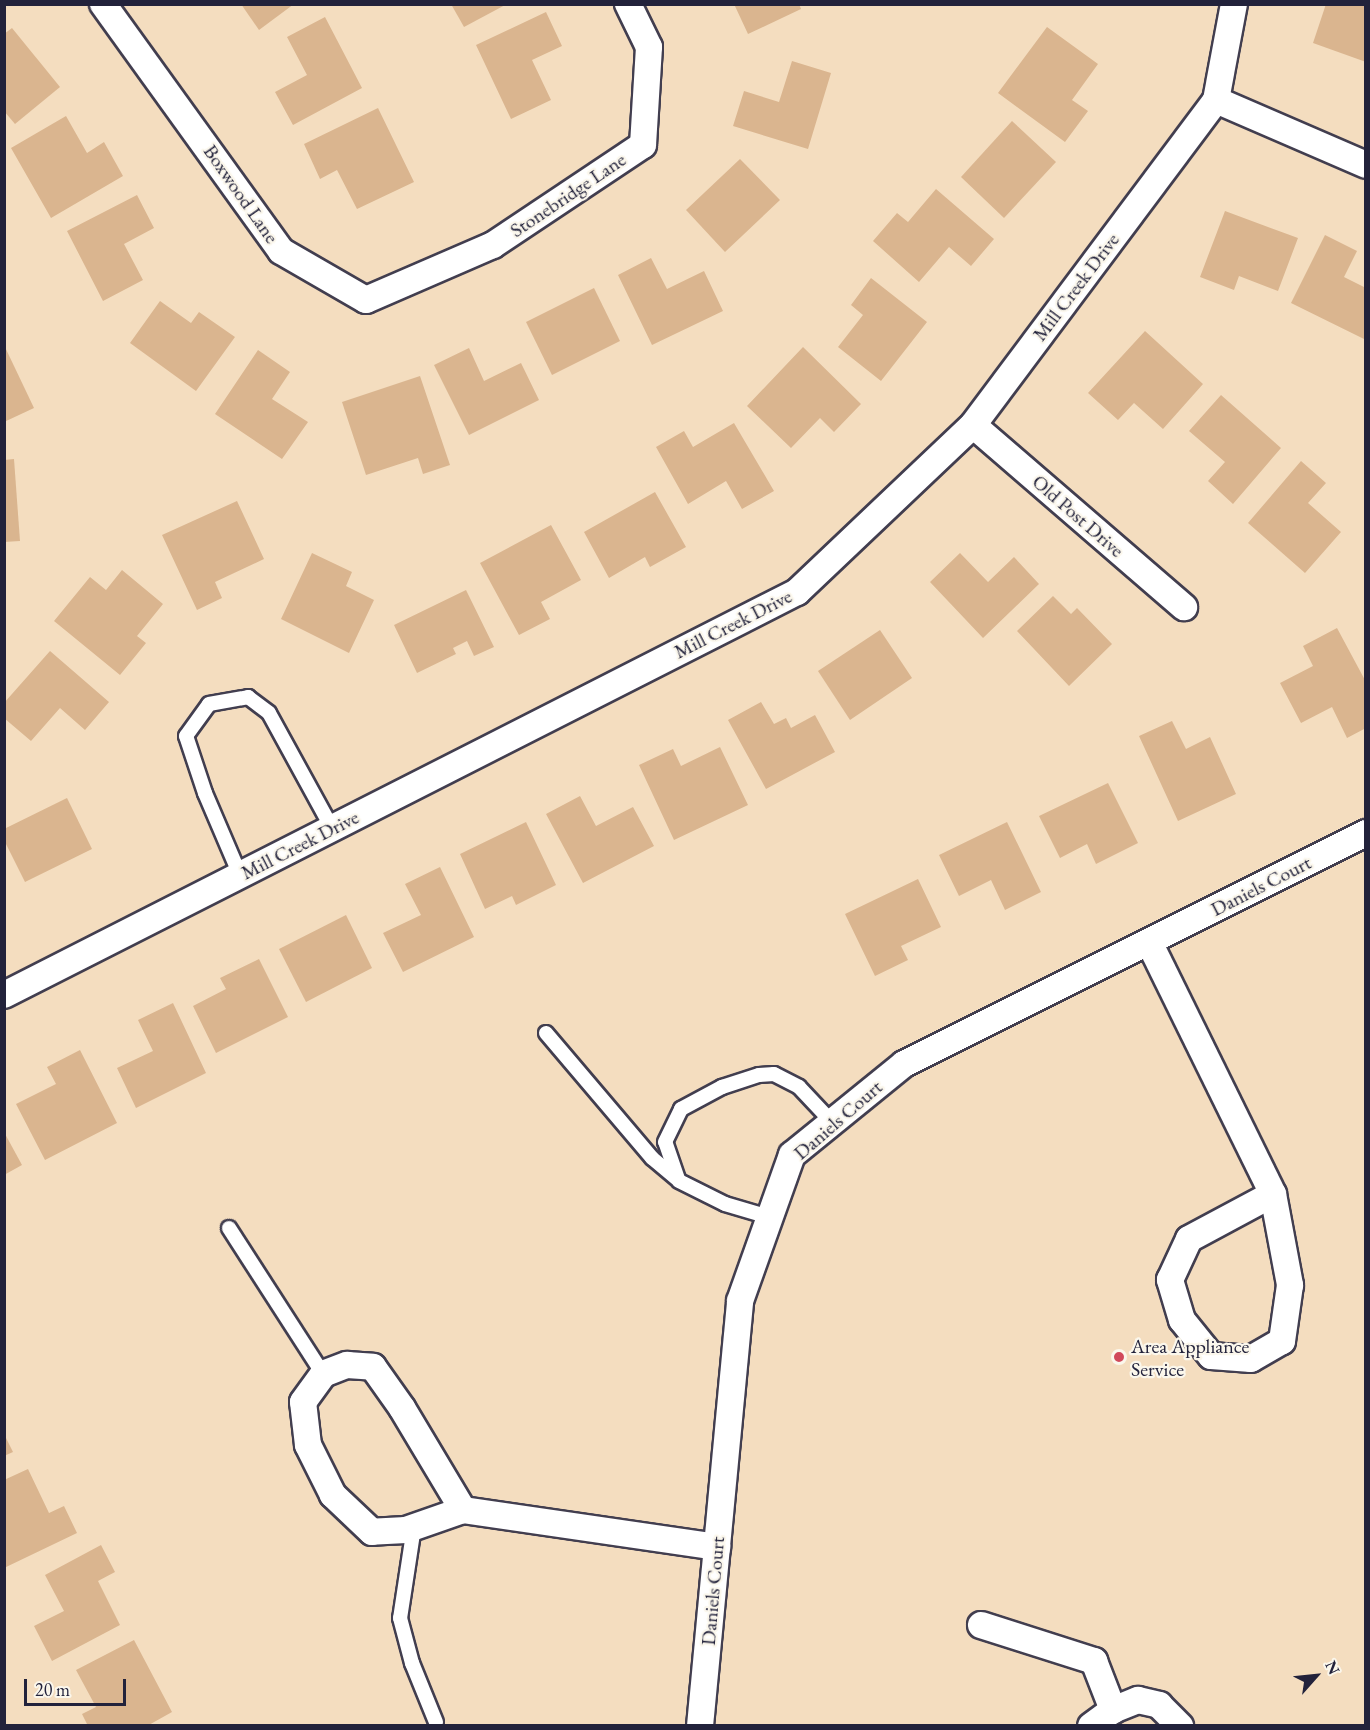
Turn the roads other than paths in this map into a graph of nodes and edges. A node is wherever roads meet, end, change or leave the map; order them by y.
1 (104, 4) edge
2 (628, 4) edge
3 (1234, 4) edge
4 (1216, 100) junction
5 (1365, 165) edge
6 (493, 245) joint
7 (973, 425) junction
8 (1184, 607) dead end
9 (332, 828) junction
10 (1365, 833) edge
11 (240, 875) junction
12 (1149, 942) junction
13 (4, 995) edge
14 (546, 1033) dead end
15 (832, 1122) junction
16 (679, 1181) junction
17 (1273, 1194) junction
18 (769, 1218) junction
19 (230, 1228) dead end
20 (323, 1374) junction
21 (463, 1509) junction
22 (414, 1527) junction
23 (717, 1547) junction
24 (981, 1625) dead end
25 (1113, 1710) junction
26 (436, 1722) dead end
27 (700, 1725) edge
28 (1091, 1725) edge
29 (1180, 1725) edge

1 - 6 street, Boxwood Lane
2 - 6 street, Stonebridge Lane
3 - 4 street, Mill Creek Drive
4 - 5 street
4 - 7 street, Mill Creek Drive
7 - 8 street, Old Post Drive
7 - 9 street, Mill Creek Drive
9 - 11 street, Mill Creek Drive
9 - 11 lane
10 - 12 street, Daniels Court
11 - 13 street, Mill Creek Drive
12 - 15 street, Daniels Court
12 - 17 street
14 - 16 lane
15 - 16 lane
15 - 18 street, Daniels Court
16 - 18 lane
17 - 17 street
18 - 23 street, Daniels Court
19 - 20 lane
20 - 21 street
20 - 22 street
21 - 22 street
21 - 23 street
22 - 26 lane
23 - 27 street, Daniels Court
24 - 25 street
25 - 28 street
25 - 29 street

